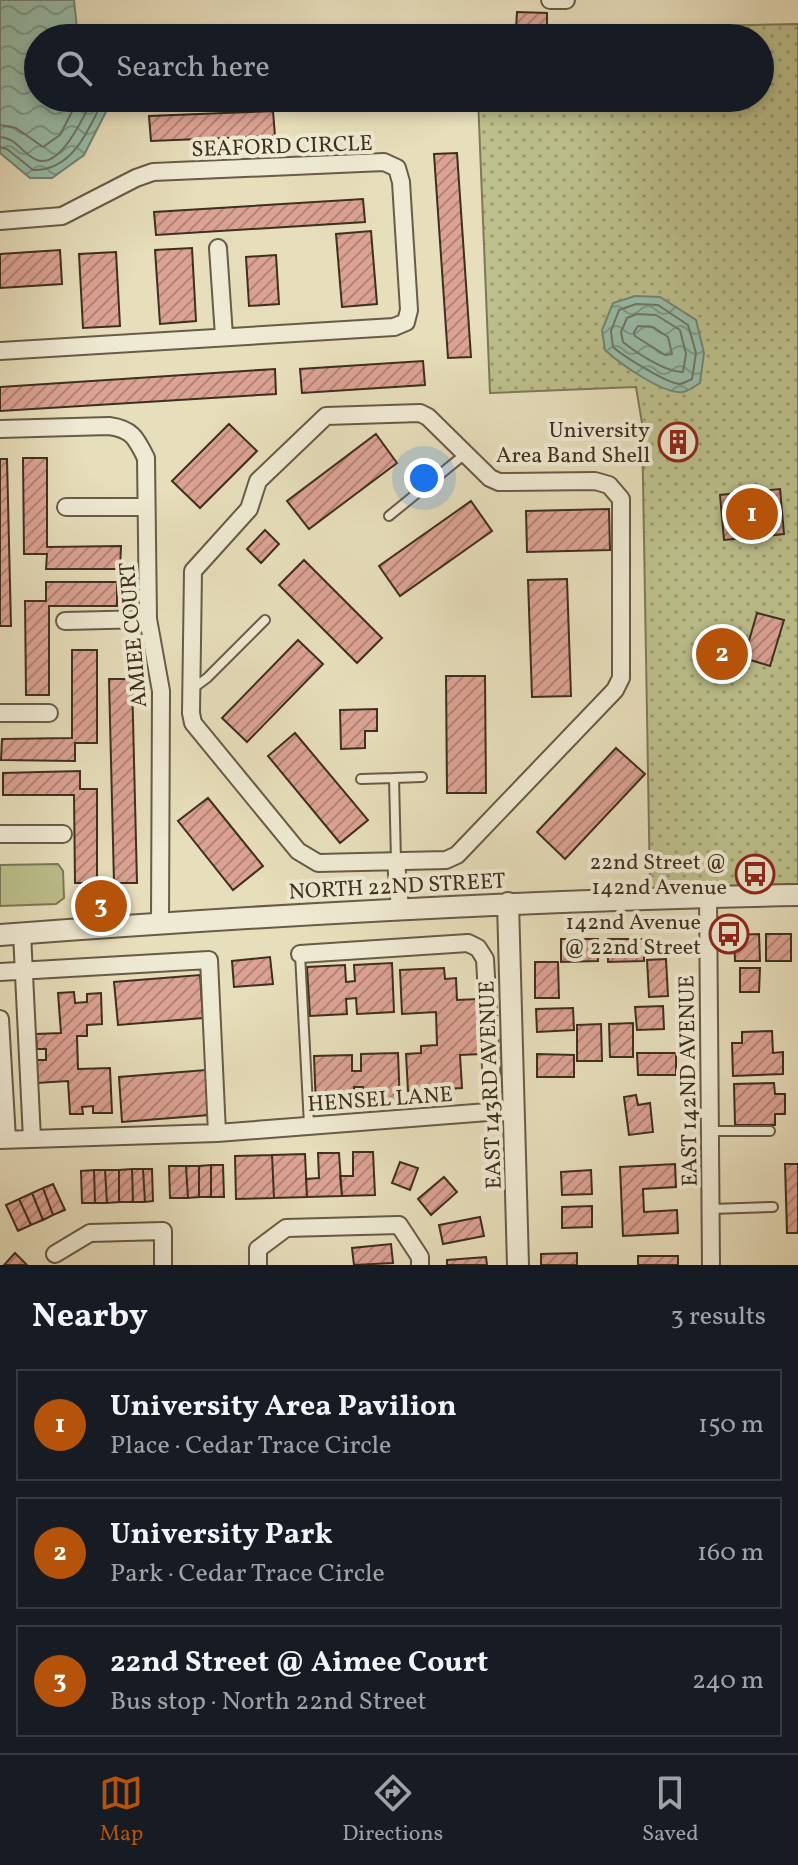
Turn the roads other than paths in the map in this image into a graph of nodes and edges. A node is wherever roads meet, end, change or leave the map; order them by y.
1 (550, 0) edge
2 (566, 0) edge
3 (0, 221) edge
4 (218, 248) dead end
5 (224, 336) junction
6 (0, 351) edge
7 (0, 429) edge
8 (465, 454) junction
9 (66, 507) dead end
10 (146, 507) junction
11 (389, 516) dead end
12 (148, 619) junction
13 (265, 620) dead end
14 (65, 621) dead end
15 (191, 689) junction
16 (0, 713) edge
17 (49, 713) dead end
18 (422, 777) dead end
19 (394, 778) junction
20 (361, 779) dead end
21 (0, 834) edge
22 (63, 834) dead end
23 (396, 861) junction
24 (798, 895) edge
25 (708, 896) junction
26 (508, 903) junction
27 (400, 909) junction
28 (160, 923) junction
29 (22, 933) junction
30 (0, 935) edge
31 (300, 954) joint
32 (24, 970) junction
33 (0, 972) edge
34 (0, 1019) edge
35 (514, 1111) junction
36 (488, 1112) junction
37 (309, 1126) junction
38 (710, 1131) junction
39 (770, 1131) dead end
40 (217, 1133) junction
41 (32, 1139) junction
42 (4, 1140) edge
43 (773, 1207) dead end
44 (711, 1209) junction
45 (55, 1254) dead end
46 (163, 1265) edge
47 (258, 1265) edge
48 (420, 1265) edge
49 (518, 1265) edge
50 (711, 1265) edge

1 - 2 street
3 - 5 street, SEAFORD CIRCLE
4 - 5 street
5 - 6 street, SEAFORD CIRCLE
7 - 10 street, AMIEE COURT
8 - 11 lane
8 - 15 street
8 - 23 street
9 - 10 street
10 - 12 street, AMIEE COURT
12 - 14 street
12 - 28 street, AMIEE COURT
13 - 15 lane
15 - 23 street
16 - 17 street
18 - 19 lane
19 - 20 lane
19 - 23 lane
21 - 22 street
23 - 27 street
24 - 25 street, NORTH 22ND STREET
25 - 26 street, NORTH 22ND STREET
25 - 38 street, EAST 142ND AVENUE
26 - 27 street, NORTH 22ND STREET
26 - 35 street, EAST 143RD AVENUE
27 - 28 street, NORTH 22ND STREET
28 - 29 street, NORTH 22ND STREET
29 - 30 street, NORTH 22ND STREET
29 - 32 street
31 - 36 street
31 - 37 lane
32 - 33 street
32 - 40 street
32 - 41 street
34 - 42 street, HENSEL LANE
35 - 36 street, HENSEL LANE
35 - 49 street, EAST 143RD AVENUE
36 - 37 street, HENSEL LANE
37 - 40 street, HENSEL LANE
38 - 39 lane
38 - 44 street, EAST 142ND AVENUE
40 - 41 street, HENSEL LANE
41 - 42 street, HENSEL LANE
43 - 44 lane
44 - 50 street, EAST 142ND AVENUE
45 - 46 street
47 - 48 street

